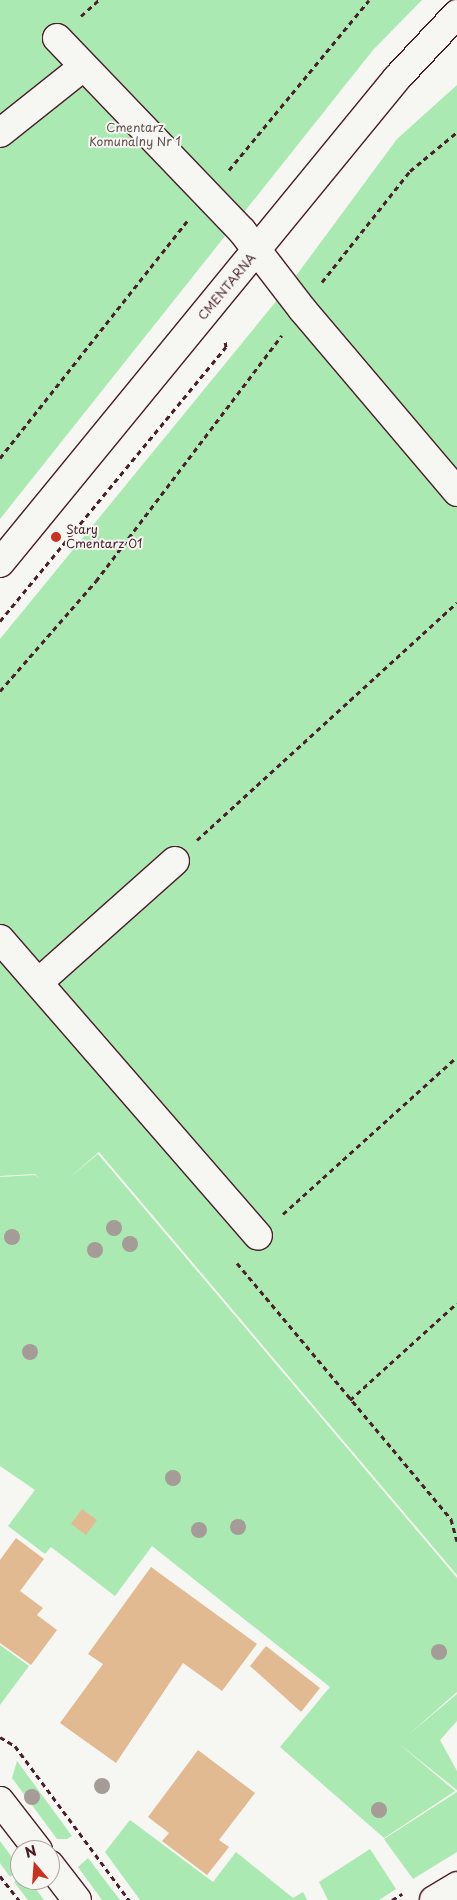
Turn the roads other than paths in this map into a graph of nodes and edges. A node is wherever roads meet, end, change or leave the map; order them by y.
1 (457, 14) edge
2 (57, 38) dead end
3 (83, 67) junction
4 (0, 133) edge
5 (258, 249) junction
6 (457, 492) edge
7 (0, 563) edge
8 (175, 861) road end
9 (0, 939) edge
10 (39, 982) junction
11 (258, 1236) road end
12 (0, 1801) edge
13 (30, 1840) edge
14 (60, 1878) edge
15 (457, 1886) edge
16 (77, 1900) edge
17 (434, 1900) edge

1 - 5 street, CMENTARNA
2 - 3 street
3 - 4 street
3 - 5 street
5 - 6 street
5 - 7 street, CMENTARNA
8 - 10 street
9 - 10 street
10 - 11 street
12 - 13 street
14 - 16 street
15 - 17 street

